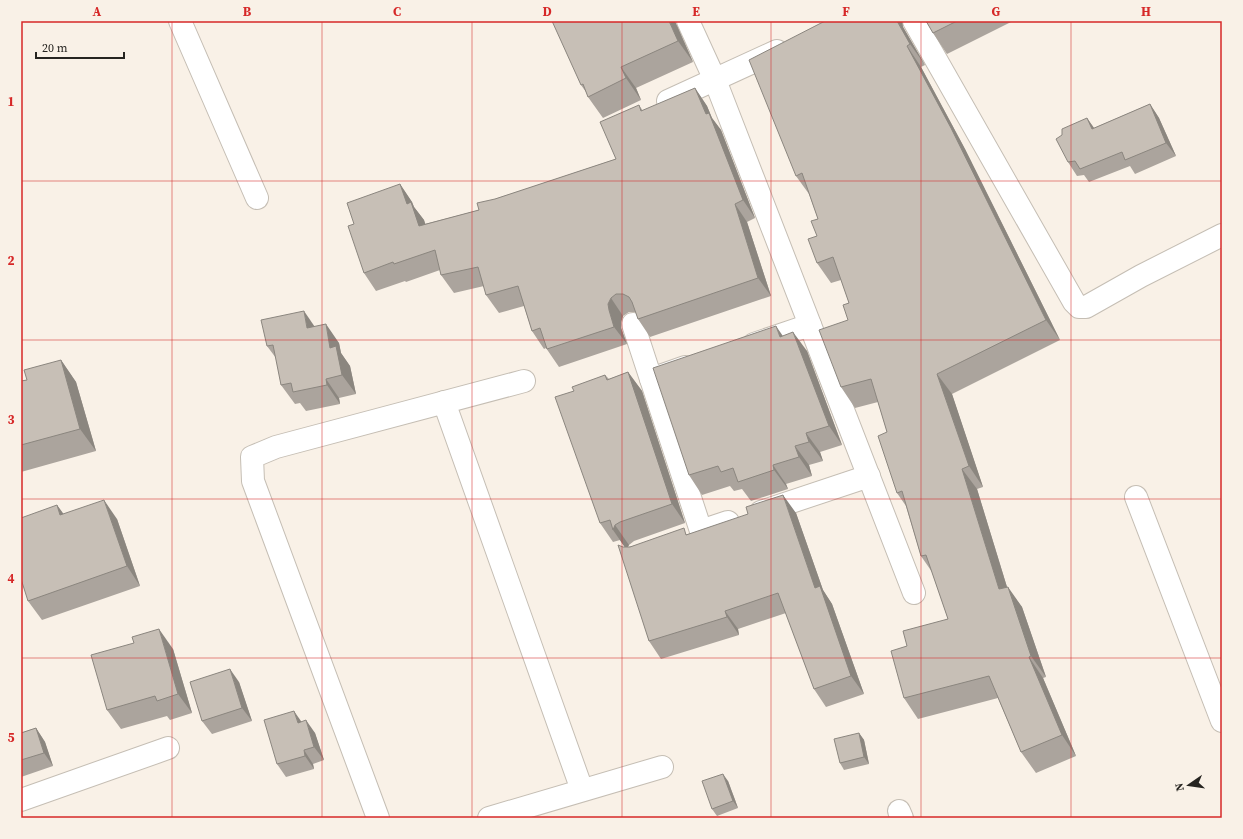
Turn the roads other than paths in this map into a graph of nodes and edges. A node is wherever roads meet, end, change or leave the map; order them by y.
1 (180, 21) edge
2 (688, 21) edge
3 (914, 21) edge
4 (792, 44) edge
5 (715, 80) junction
6 (652, 109) edge
7 (257, 198) dead end
8 (1222, 235) edge
9 (633, 324) edge
10 (810, 325) junction
11 (734, 351) edge
12 (704, 361) edge
13 (651, 379) junction
14 (524, 381) dead end
15 (444, 402) junction
16 (869, 476) junction
17 (1136, 497) dead end
18 (701, 531) junction
19 (680, 538) edge
20 (914, 593) dead end
21 (1222, 721) edge
22 (168, 748) dead end
23 (662, 768) dead end
24 (582, 790) junction
25 (21, 800) edge
26 (378, 818) edge
27 (489, 818) edge

1 - 7 street
2 - 5 street
3 - 8 street
4 - 5 street
5 - 6 street
5 - 10 street
9 - 13 street
10 - 11 street
10 - 16 street
12 - 13 street
13 - 18 street
14 - 15 street
15 - 24 street
15 - 26 street
16 - 18 street
16 - 20 street
17 - 21 street
18 - 19 street
22 - 25 street
23 - 24 street
24 - 27 street

